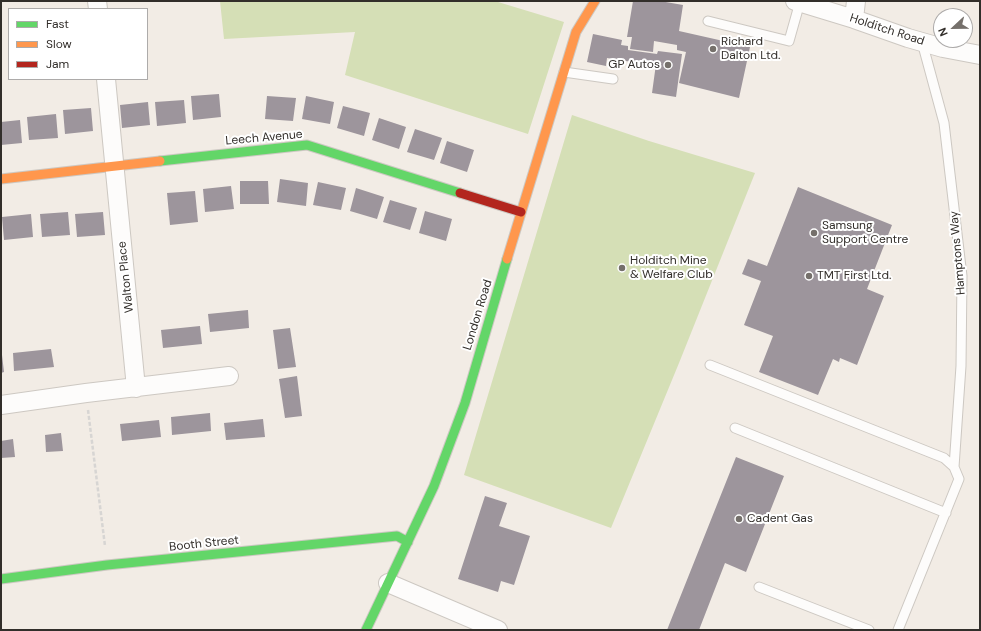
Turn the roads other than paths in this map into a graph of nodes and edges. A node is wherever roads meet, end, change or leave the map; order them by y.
1 (595, 1) edge
2 (856, 1) edge
3 (797, 2) edge
4 (854, 19) junction
5 (708, 21) dead end
6 (922, 42) junction
7 (980, 55) edge
8 (564, 72) junction
9 (613, 79) dead end
10 (106, 80) edge
11 (115, 166) junction
12 (1, 179) edge
13 (521, 212) junction
14 (710, 365) dead end
15 (229, 376) dead end
16 (136, 388) junction
17 (1, 405) edge
18 (735, 428) dead end
19 (954, 467) junction
20 (946, 513) junction
21 (408, 542) junction
22 (1, 579) edge
23 (388, 583) junction
24 (759, 587) dead end
25 (366, 630) edge
26 (498, 630) edge
27 (869, 630) edge
28 (898, 630) edge

1 - 8 street, London Road
2 - 4 street
3 - 4 street, Holditch Road
3 - 5 lane
4 - 6 street, Holditch Road
6 - 7 street, Holditch Road
6 - 19 lane, Hamptons Way
8 - 9 lane
8 - 13 street, London Road
10 - 11 street, Walton Place
11 - 12 street, Leech Avenue
11 - 13 street, Leech Avenue
11 - 16 street, Walton Place
13 - 21 street, London Road
14 - 19 lane
15 - 16 street
16 - 17 street
18 - 20 lane
19 - 20 lane, Hamptons Way
20 - 28 lane, Hamptons Way
21 - 22 street, Booth Street
21 - 23 street, London Road
23 - 25 street, London Road
23 - 26 street
24 - 27 lane

